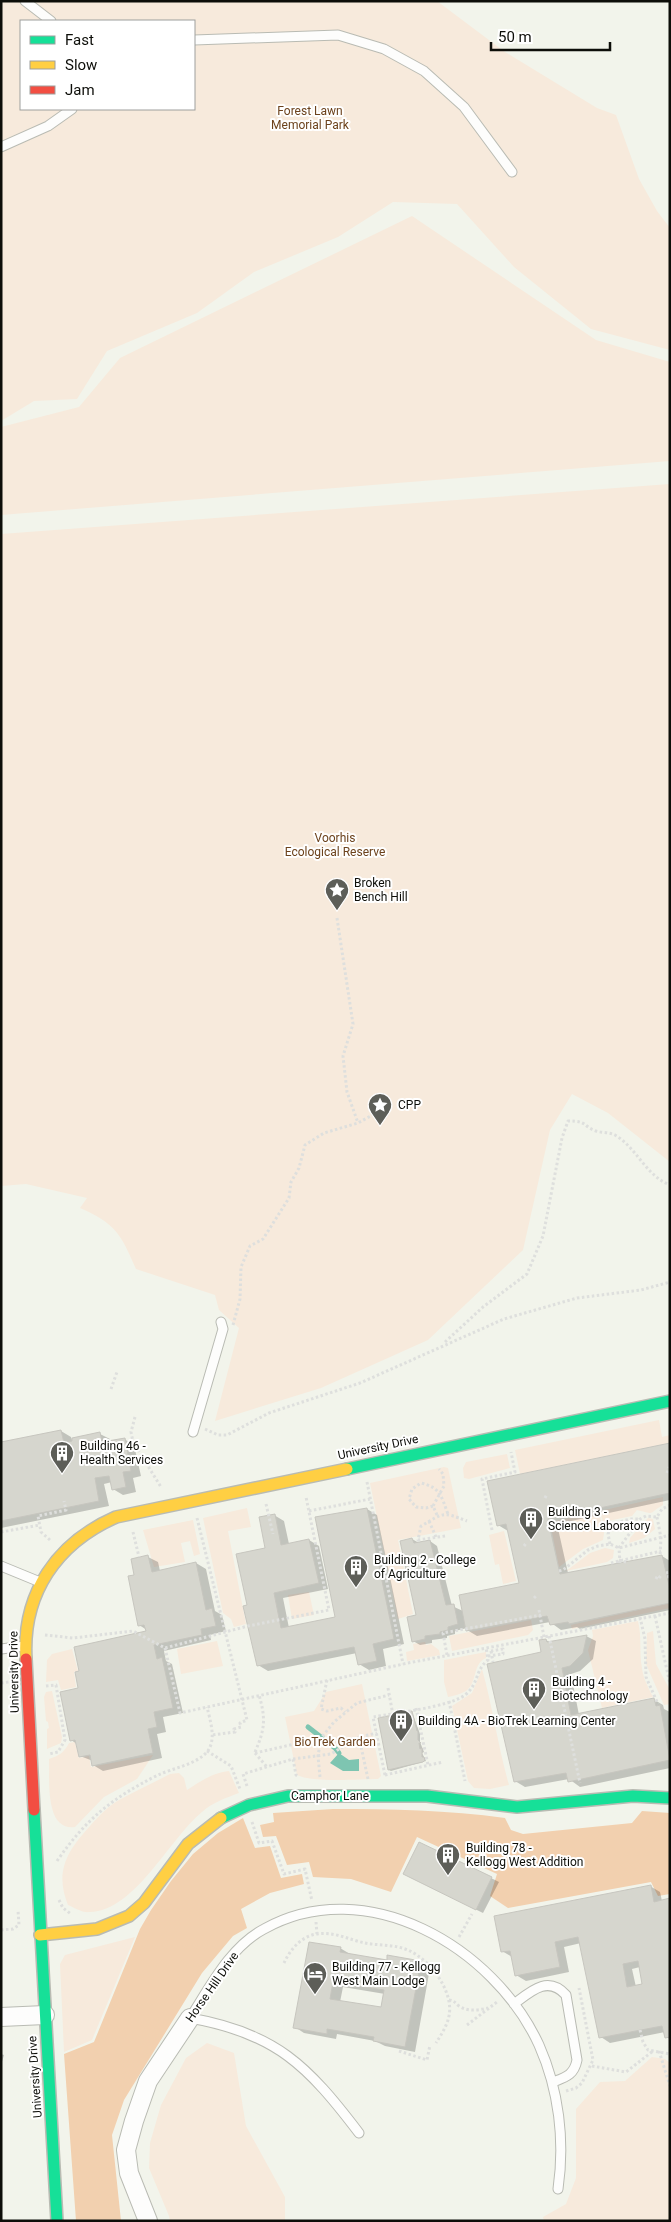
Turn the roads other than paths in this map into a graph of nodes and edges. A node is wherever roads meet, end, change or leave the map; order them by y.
1 (25, 1) edge
2 (50, 20) edge
3 (195, 40) edge
4 (71, 110) edge
5 (1, 147) edge
6 (512, 172) dead end
7 (222, 1325) road end
8 (670, 1401) edge
9 (195, 1428) road end
10 (1, 1566) edge
11 (41, 1582) junction
12 (25, 1646) junction
13 (1, 1649) edge
14 (670, 1798) edge
15 (40, 1935) junction
16 (514, 2004) junction
17 (44, 2015) junction
18 (1, 2018) edge
19 (190, 2018) junction
20 (553, 2082) junction
21 (359, 2133) dead end
22 (558, 2190) dead end
23 (57, 2221) edge
24 (148, 2221) edge

1 - 2 lane
3 - 6 lane
4 - 5 lane
7 - 9 lane
8 - 11 street, University Drive
10 - 11 lane
11 - 12 street, University Drive
12 - 13 lane
12 - 15 street, University Drive
14 - 15 street, Camphor Lane
15 - 17 street, University Drive
16 - 19 lane, Horse Hill Drive
16 - 20 lane, Horse Hill Drive
16 - 20 lane
17 - 18 street
17 - 23 street, University Drive
19 - 21 lane
19 - 24 street, Horse Hill Drive
20 - 22 lane, Horse Hill Drive

